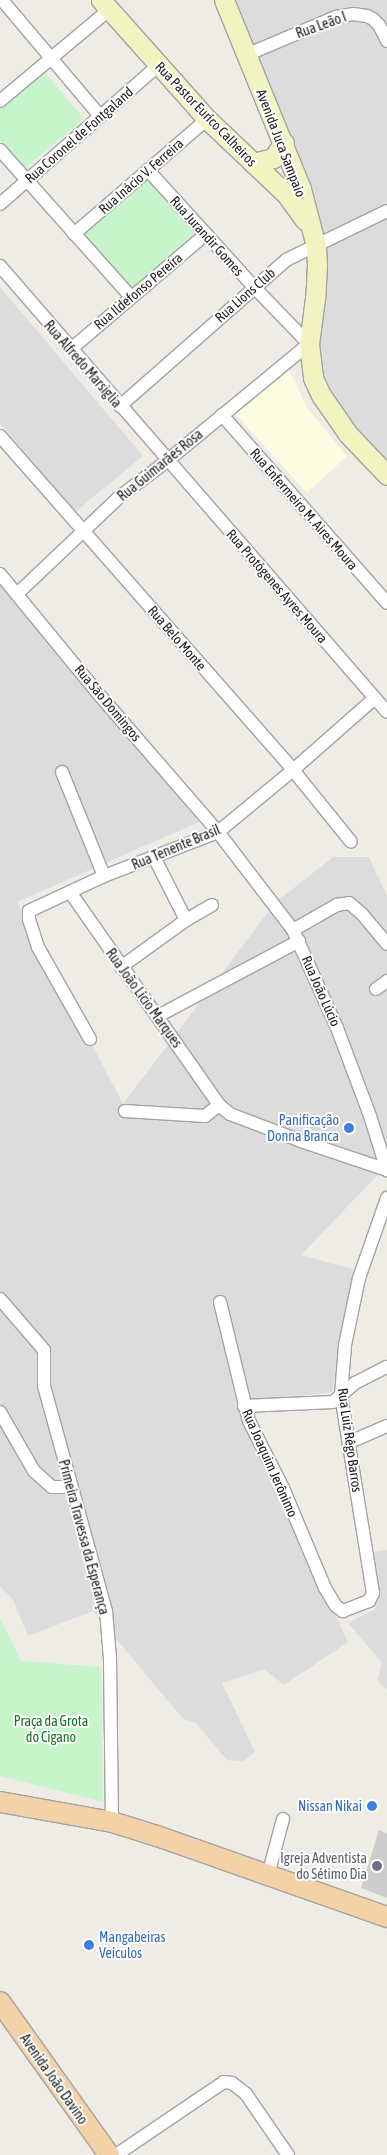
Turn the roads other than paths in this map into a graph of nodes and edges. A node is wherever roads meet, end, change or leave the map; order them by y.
1 (2, 0) edge
2 (224, 0) edge
3 (105, 5) edge
4 (387, 42) edge
5 (246, 54) junction
6 (51, 59) junction
7 (159, 65) junction
8 (0, 101) edge
9 (100, 116) junction
10 (208, 119) junction
11 (284, 142) junction
12 (0, 150) edge
13 (253, 162) junction
14 (148, 170) junction
15 (27, 180) junction
16 (0, 204) edge
17 (387, 211) edge
18 (74, 234) junction
19 (206, 234) junction
20 (313, 237) junction
21 (0, 266) edge
22 (254, 287) junction
23 (131, 297) junction
24 (309, 344) junction
25 (71, 349) junction
26 (120, 406) junction
27 (222, 415) junction
28 (0, 436) edge
29 (167, 461) junction
30 (384, 474) edge
31 (84, 531) junction
32 (0, 574) edge
33 (17, 594) junction
34 (387, 603) edge
35 (375, 698) junction
36 (387, 712) edge
37 (293, 770) junction
38 (62, 772) dead end
39 (218, 832) junction
40 (351, 842) dead end
41 (154, 857) junction
42 (104, 876) junction
43 (70, 892) junction
44 (212, 905) dead end
45 (186, 920) junction
46 (296, 936) junction
47 (387, 944) edge
48 (121, 967) junction
49 (387, 981) edge
50 (376, 989) dead end
51 (158, 1016) junction
52 (90, 1039) dead end
53 (219, 1105) junction
54 (125, 1111) dead end
55 (387, 1170) edge
56 (387, 1198) edge
57 (0, 1299) edge
58 (220, 1302) dead end
59 (387, 1367) edge
60 (341, 1396) junction
61 (244, 1406) junction
62 (0, 1412) edge
63 (387, 1426) edge
64 (350, 1442) junction
65 (70, 1487) junction
66 (347, 1610) joint
67 (0, 1802) edge
68 (283, 1820) dead end
69 (112, 1822) junction
70 (268, 1874) junction
71 (387, 1917) edge
72 (0, 2002) edge
73 (109, 2155) edge
74 (116, 2155) edge
75 (288, 2155) edge

1 - 6 street
2 - 5 main road, Avenida Juca Sampaio
3 - 6 street
3 - 7 main road, Rua Pastor Euríco Calheiros
4 - 5 street, Rua Leão I
5 - 11 main road, Avenida Juca Sampaio
6 - 8 street
6 - 9 street
7 - 9 street, Rua Coronel de Fontgaland
7 - 10 main road, Rua Pastor Euríco Calheiros
9 - 15 street, Rua Coronel de Fontgaland
10 - 13 main road, Rua Pastor Euríco Calheiros
10 - 14 street, Rua Inácio V. Ferreira
11 - 13 main road
11 - 20 main road, Avenida Juca Sampaio
12 - 15 street
13 - 20 main road, Rua Pastor Euríco Calheiros
14 - 18 street, Rua Inácio V. Ferreira
14 - 19 street, Rua Jurandir Gomes
15 - 16 street, Rua Coronel de Fontgaland
15 - 18 street
17 - 20 street, Rua Lions Club
18 - 23 street
19 - 22 street, Rua Jurandir Gomes
19 - 23 street, Rua Ildefonso Pereira
20 - 22 street, Rua Lions Club
20 - 24 main road, Avenida Juca Sampaio
21 - 25 street, Rua Alfredo Marsiglia
22 - 24 street, Rua Jurandir Gomes
22 - 26 street, Rua Lions Club
23 - 25 street, Rua Ildefonso Pereira
24 - 27 street, Rua Guimarães Rosa
24 - 30 main road, Avenida Juca Sampaio
25 - 26 street, Rua Alfredo Marsiglia
26 - 29 street, Rua Alfredo Marsiglia
27 - 29 street, Rua Guimarães Rosa
27 - 34 street, Rua Enfermeiro M. Aires Moura
28 - 31 street, Rua Belo Monte
29 - 31 street, Rua Guimarães Rosa
29 - 35 street, Rua Protógenes Ayres Moura
31 - 33 street, Rua Guimarães Rosa
31 - 37 street, Rua Belo Monte
32 - 33 street, Rua São Domingos
33 - 39 street, Rua São Domingos
35 - 36 street, Rua Protógenes Ayres Moura
35 - 37 street, Rua Tenente Brasil
37 - 39 street, Rua Tenente Brasil
37 - 40 street, Rua Belo Monte
38 - 42 street
39 - 41 street, Rua Tenente Brasil
39 - 46 street, Rua João Lúcio
41 - 42 street, Rua Tenente Brasil
41 - 45 street
42 - 43 street, Rua Tenente Brasil
43 - 48 street, Rua João Lício Marques
43 - 52 street, Rua Tenente Brasil
44 - 45 street
45 - 48 street
46 - 47 street
46 - 51 street
46 - 55 street, Rua João Lúcio
48 - 51 street, Rua João Lício Marques
49 - 50 street
51 - 53 street, Rua João Lício Marques
53 - 54 street
53 - 55 street
56 - 60 street, Rua Luiz Rêgo Barros
57 - 65 street, Primeira Travessa da Esperança
58 - 61 street, Rua Joaquim Jerônimo
59 - 60 street
60 - 61 street
60 - 64 street, Rua Luiz Rêgo Barros
61 - 66 street, Rua Joaquim Jerônimo
62 - 65 street
63 - 64 street
64 - 66 street, Rua Luiz Rêgo Barros
65 - 69 street, Primeira Travessa da Esperança
67 - 69 main road
68 - 70 street
69 - 70 main road
70 - 71 main road
72 - 73 main road, Avenida João Davino
74 - 75 street

